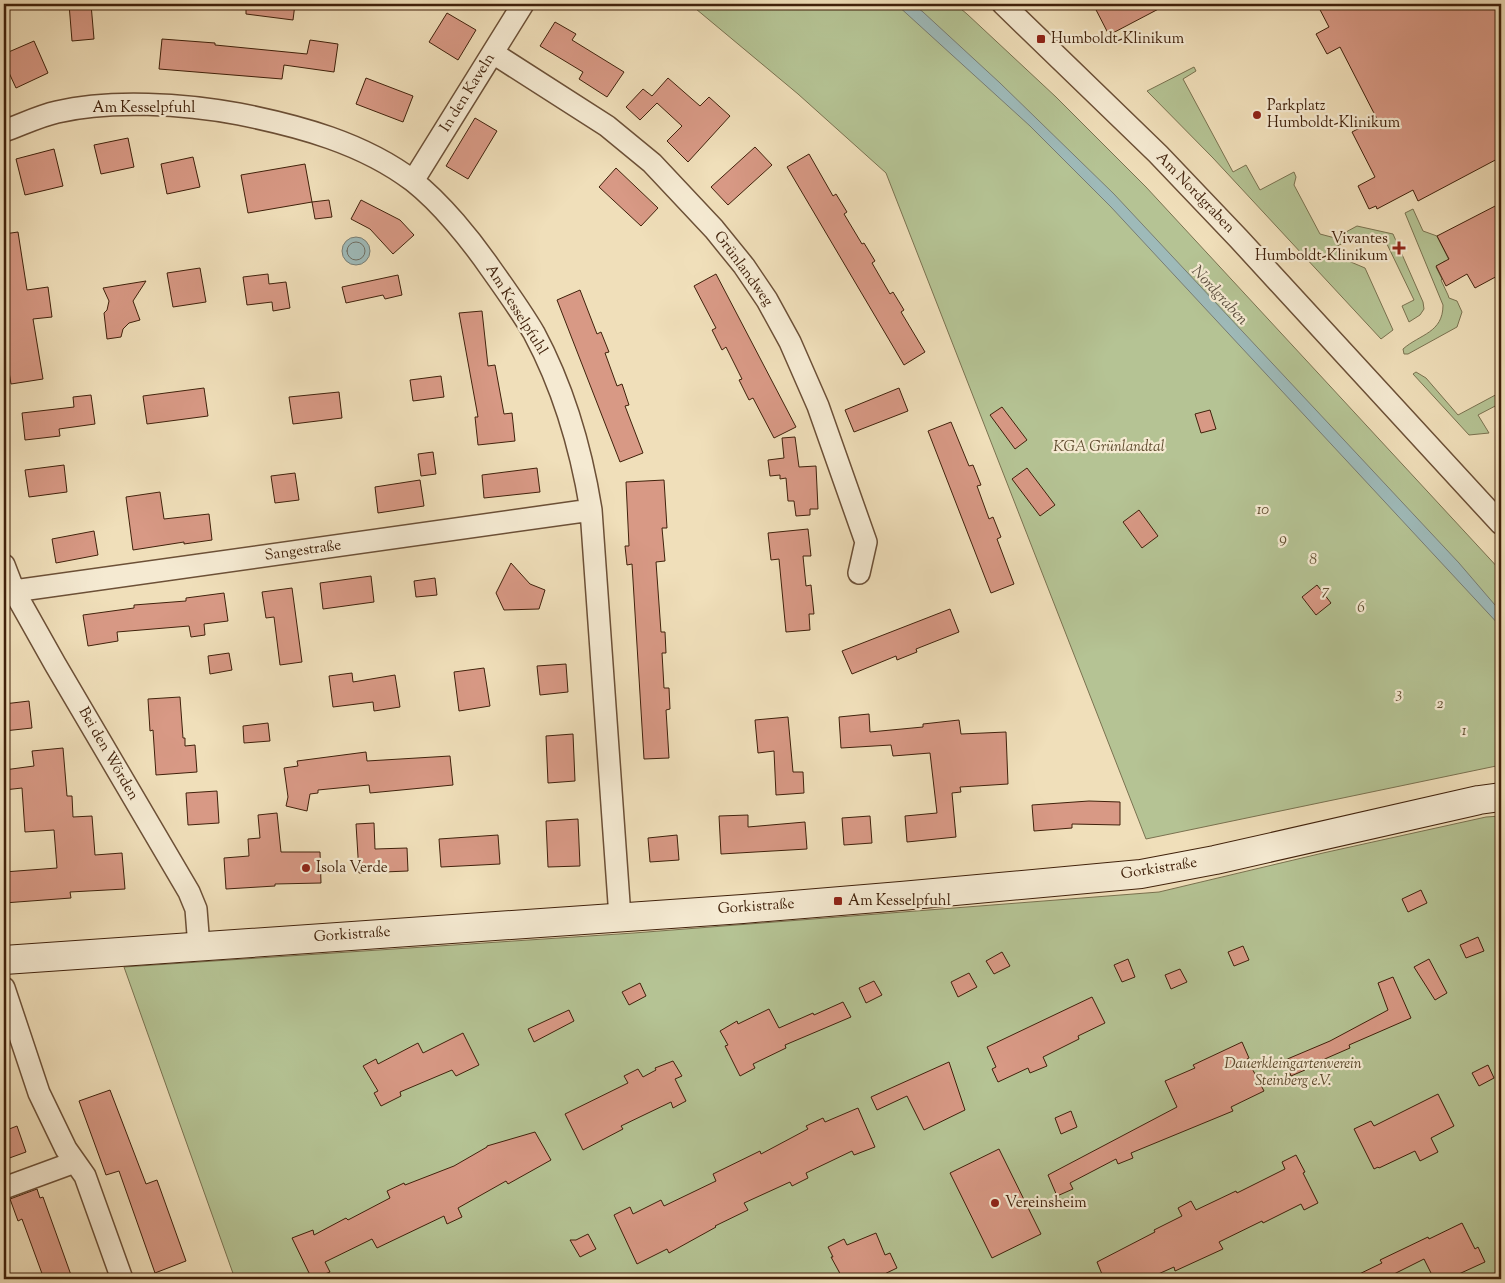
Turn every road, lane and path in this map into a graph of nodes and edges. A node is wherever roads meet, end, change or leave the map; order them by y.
1 (523, 4) edge
2 (1003, 4) edge
3 (493, 53) junction
4 (4, 131) edge
5 (413, 181) junction
6 (591, 510) junction
7 (1501, 524) edge
8 (4, 565) edge
9 (859, 573) dead end
10 (14, 591) junction
11 (1501, 797) edge
12 (620, 917) junction
13 (199, 946) junction
14 (4, 960) edge
15 (4, 988) edge
16 (75, 1162) junction
17 (4, 1188) edge
18 (122, 1279) edge

1 - 3 street, In den Kaveln
2 - 7 street, Am Nordgraben
3 - 5 street, In den Kaveln
3 - 9 street, Grünlandweg
4 - 5 street, Am Kesselpfuhl
5 - 6 street, Am Kesselpfuhl
6 - 10 street, Sangestraße
6 - 12 street, Am Kesselpfuhl
8 - 10 street, Bei den Wörden
10 - 13 street, Bei den Wörden
11 - 12 main road, Gorkistraße
12 - 13 main road, Gorkistraße
13 - 14 main road, Gorkistraße
15 - 16 street
16 - 17 street
16 - 18 street

